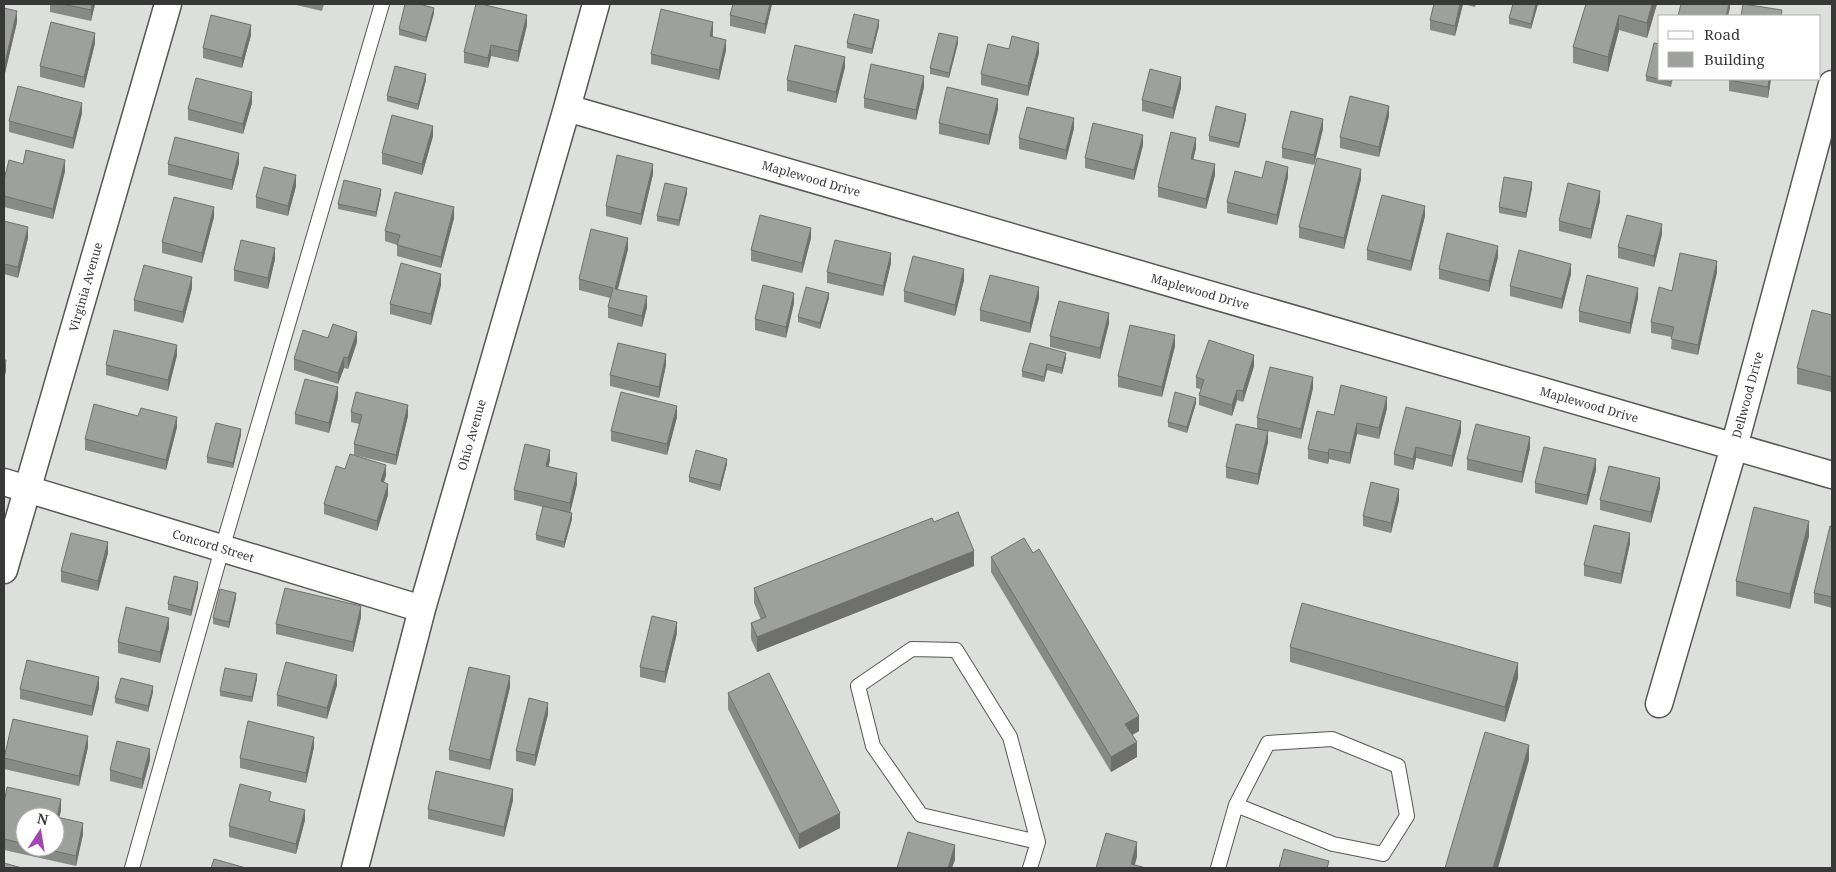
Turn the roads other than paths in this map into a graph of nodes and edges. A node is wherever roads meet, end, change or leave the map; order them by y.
1 (168, 4) edge
2 (382, 4) edge
3 (590, 5) edge
4 (1832, 84) edge
5 (568, 108) junction
6 (1734, 447) junction
7 (1832, 475) edge
8 (16, 485) edge
9 (222, 549) junction
10 (4, 570) edge
11 (422, 609) junction
12 (1659, 704) dead end
13 (1236, 805) junction
14 (1038, 842) junction
15 (132, 868) edge
16 (355, 868) edge
17 (1030, 868) edge
18 (1218, 868) edge

1 - 8 street, Virginia Avenue
2 - 9 lane
3 - 5 street, Ohio Avenue
4 - 6 street, Dellwood Drive
5 - 6 street, Maplewood Drive
5 - 11 street, Ohio Avenue
6 - 7 street, Maplewood Drive
6 - 12 street, Dellwood Drive
8 - 9 street, Concord Street
8 - 10 street, Virginia Avenue
9 - 11 street, Concord Street
9 - 15 lane
11 - 16 street, Ohio Avenue
13 - 13 lane
13 - 18 lane
14 - 14 lane
14 - 17 lane

